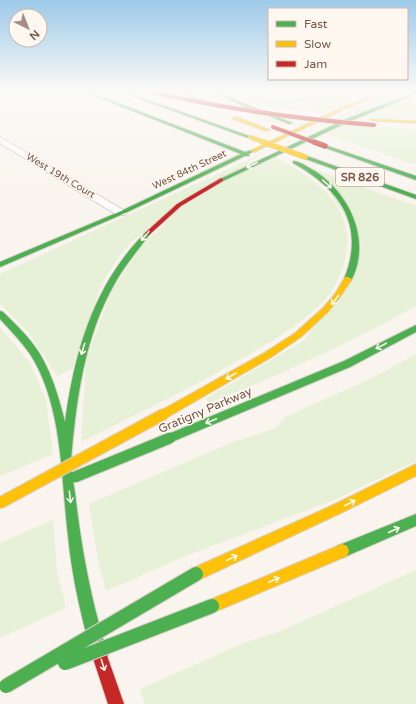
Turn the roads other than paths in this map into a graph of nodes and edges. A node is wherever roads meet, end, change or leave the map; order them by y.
1 (170, 125) edge
2 (214, 125) edge
3 (259, 125) edge
4 (260, 125) edge
5 (289, 125) edge
6 (300, 125) edge
7 (336, 125) edge
8 (398, 125) edge
9 (294, 127) junction
10 (416, 127) edge
11 (270, 129) junction
12 (330, 137) dead end
13 (250, 138) junction
14 (0, 139) edge
15 (322, 148) junction
16 (366, 150) dead end
17 (247, 155) junction
18 (416, 168) edge
19 (416, 178) edge
20 (416, 184) edge
21 (416, 197) edge
22 (121, 213) junction
23 (0, 265) edge
24 (0, 314) edge
25 (416, 328) edge
26 (66, 458) junction
27 (416, 470) edge
28 (0, 504) edge
29 (416, 520) edge
30 (3, 688) edge
31 (116, 704) edge

1 - 17 main road
2 - 13 main road, SR 826
3 - 11 main road
4 - 11 main road, SR 826
5 - 9 main road
6 - 9 main road, West 84th Street
7 -> 26 main road
8 - 10 main road
9 - 12 main road
9 - 17 main road, West 84th Street
11 - 15 main road, SR 826, bridge
13 - 21 main road, SR 826, bridge
13 -> 28 main road, bridge
14 - 22 street, West 19th Court
15 - 19 main road, SR 826
15 - 20 main road
16 - 18 main road
17 - 22 main road, West 84th Street
22 - 23 main road, West 84th Street
24 - 26 main road
25 -> 28 main road, Gratigny Parkway, bridge
26 -> 31 main road
30 -> 27 main road, bridge
30 -> 29 main road, bridge

